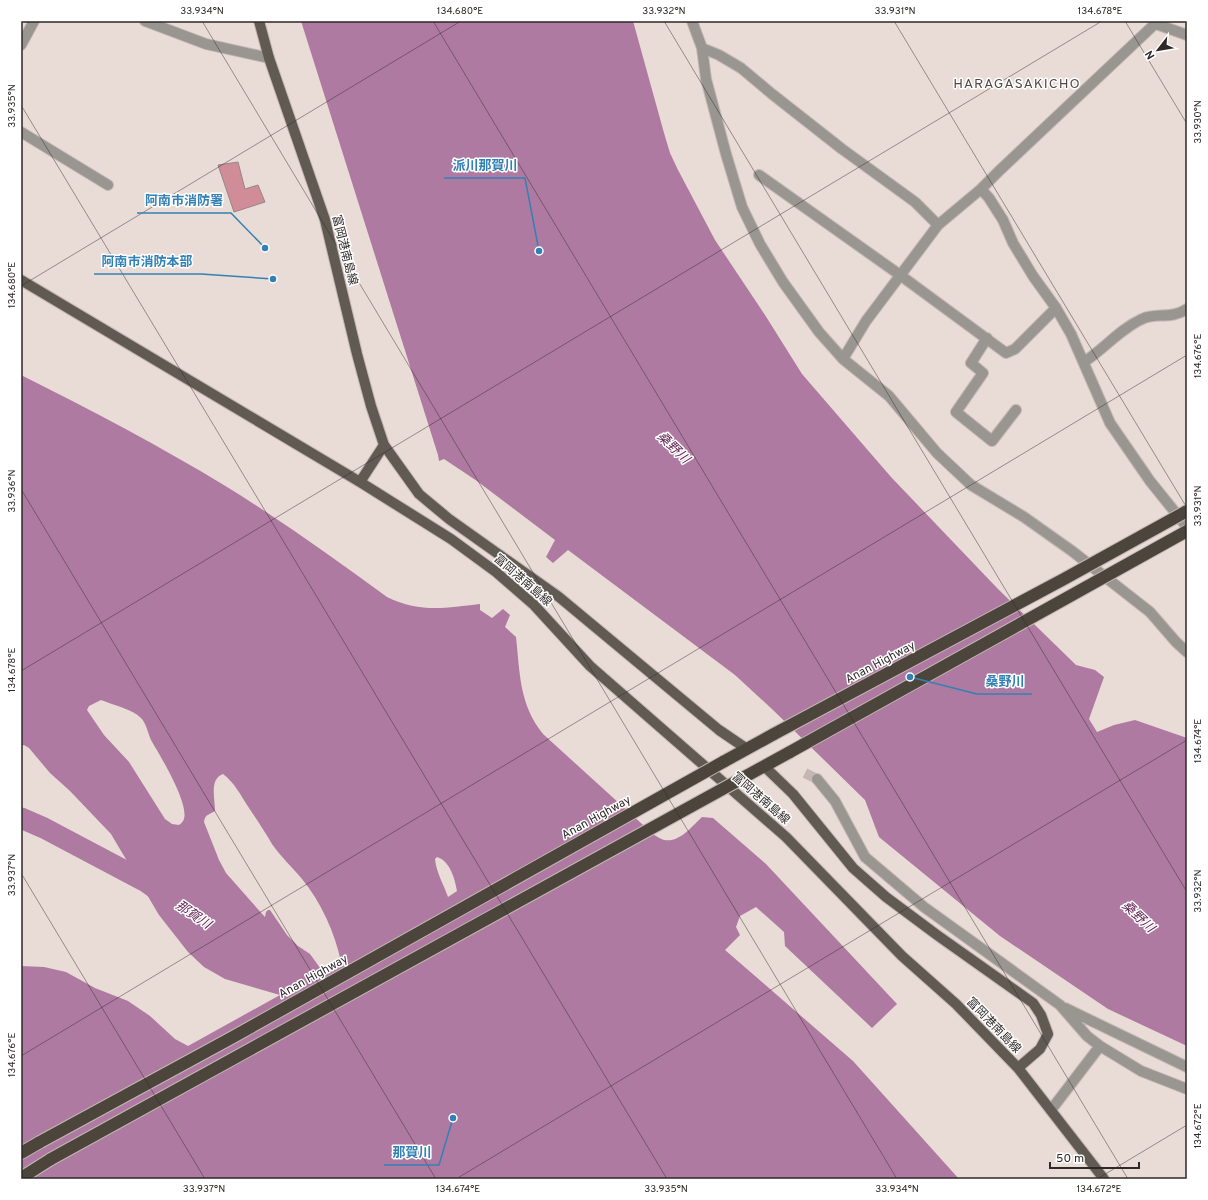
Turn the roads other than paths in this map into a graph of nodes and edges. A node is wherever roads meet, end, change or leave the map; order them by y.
1 (34, 21) edge
2 (145, 21) edge
3 (259, 21) edge
4 (692, 21) edge
5 (1157, 22) edge
6 (1187, 35) edge
7 (21, 45) edge
8 (702, 48) junction
9 (269, 58) junction
10 (21, 132) edge
11 (758, 174) dead end
12 (108, 185) dead end
13 (981, 189) junction
14 (938, 225) junction
15 (900, 274) junction
16 (21, 280) edge
17 (1056, 308) junction
18 (1187, 309) edge
19 (987, 338) junction
20 (842, 359) junction
21 (1084, 362) junction
22 (1016, 410) dead end
23 (384, 445) junction
24 (360, 482) junction
25 (1187, 511) edge
26 (1187, 527) edge
27 (1187, 531) edge
28 (1187, 652) edge
29 (747, 749) junction
30 (764, 766) junction
31 (817, 779) tunnel mouth
32 (1060, 1005) junction
33 (1100, 1046) junction
34 (1187, 1067) edge
35 (1018, 1068) junction
36 (1187, 1089) edge
37 (1051, 1110) junction
38 (21, 1152) edge
39 (21, 1177) edge
40 (1104, 1179) edge

1 - 7 street
2 - 9 street
3 - 9 main road, 富岡港南島線
4 - 8 street
5 - 6 street
5 - 13 street
8 - 14 street
8 - 20 street
9 - 23 main road, 富岡港南島線
10 - 12 street
11 - 15 street
13 - 14 street
13 - 17 street
14 - 15 street
15 - 19 street
15 - 20 street
16 - 24 main road, 富岡港南島線
17 - 19 street
17 - 21 street
18 - 21 street
19 - 22 street
20 - 28 street
21 - 26 street
23 - 24 main road
23 - 29 main road, 富岡港南島線
24 - 35 main road, 富岡港南島線
25 - 29 highway, Anan Highway, bridge
27 - 30 highway, bridge
29 - 38 highway, Anan Highway, bridge
30 - 35 main road
30 - 39 highway, bridge
31 - 32 street
32 - 33 street
32 - 34 street
33 - 36 street
33 - 37 street
35 - 37 main road, 富岡港南島線
37 - 40 main road, 富岡港南島線

